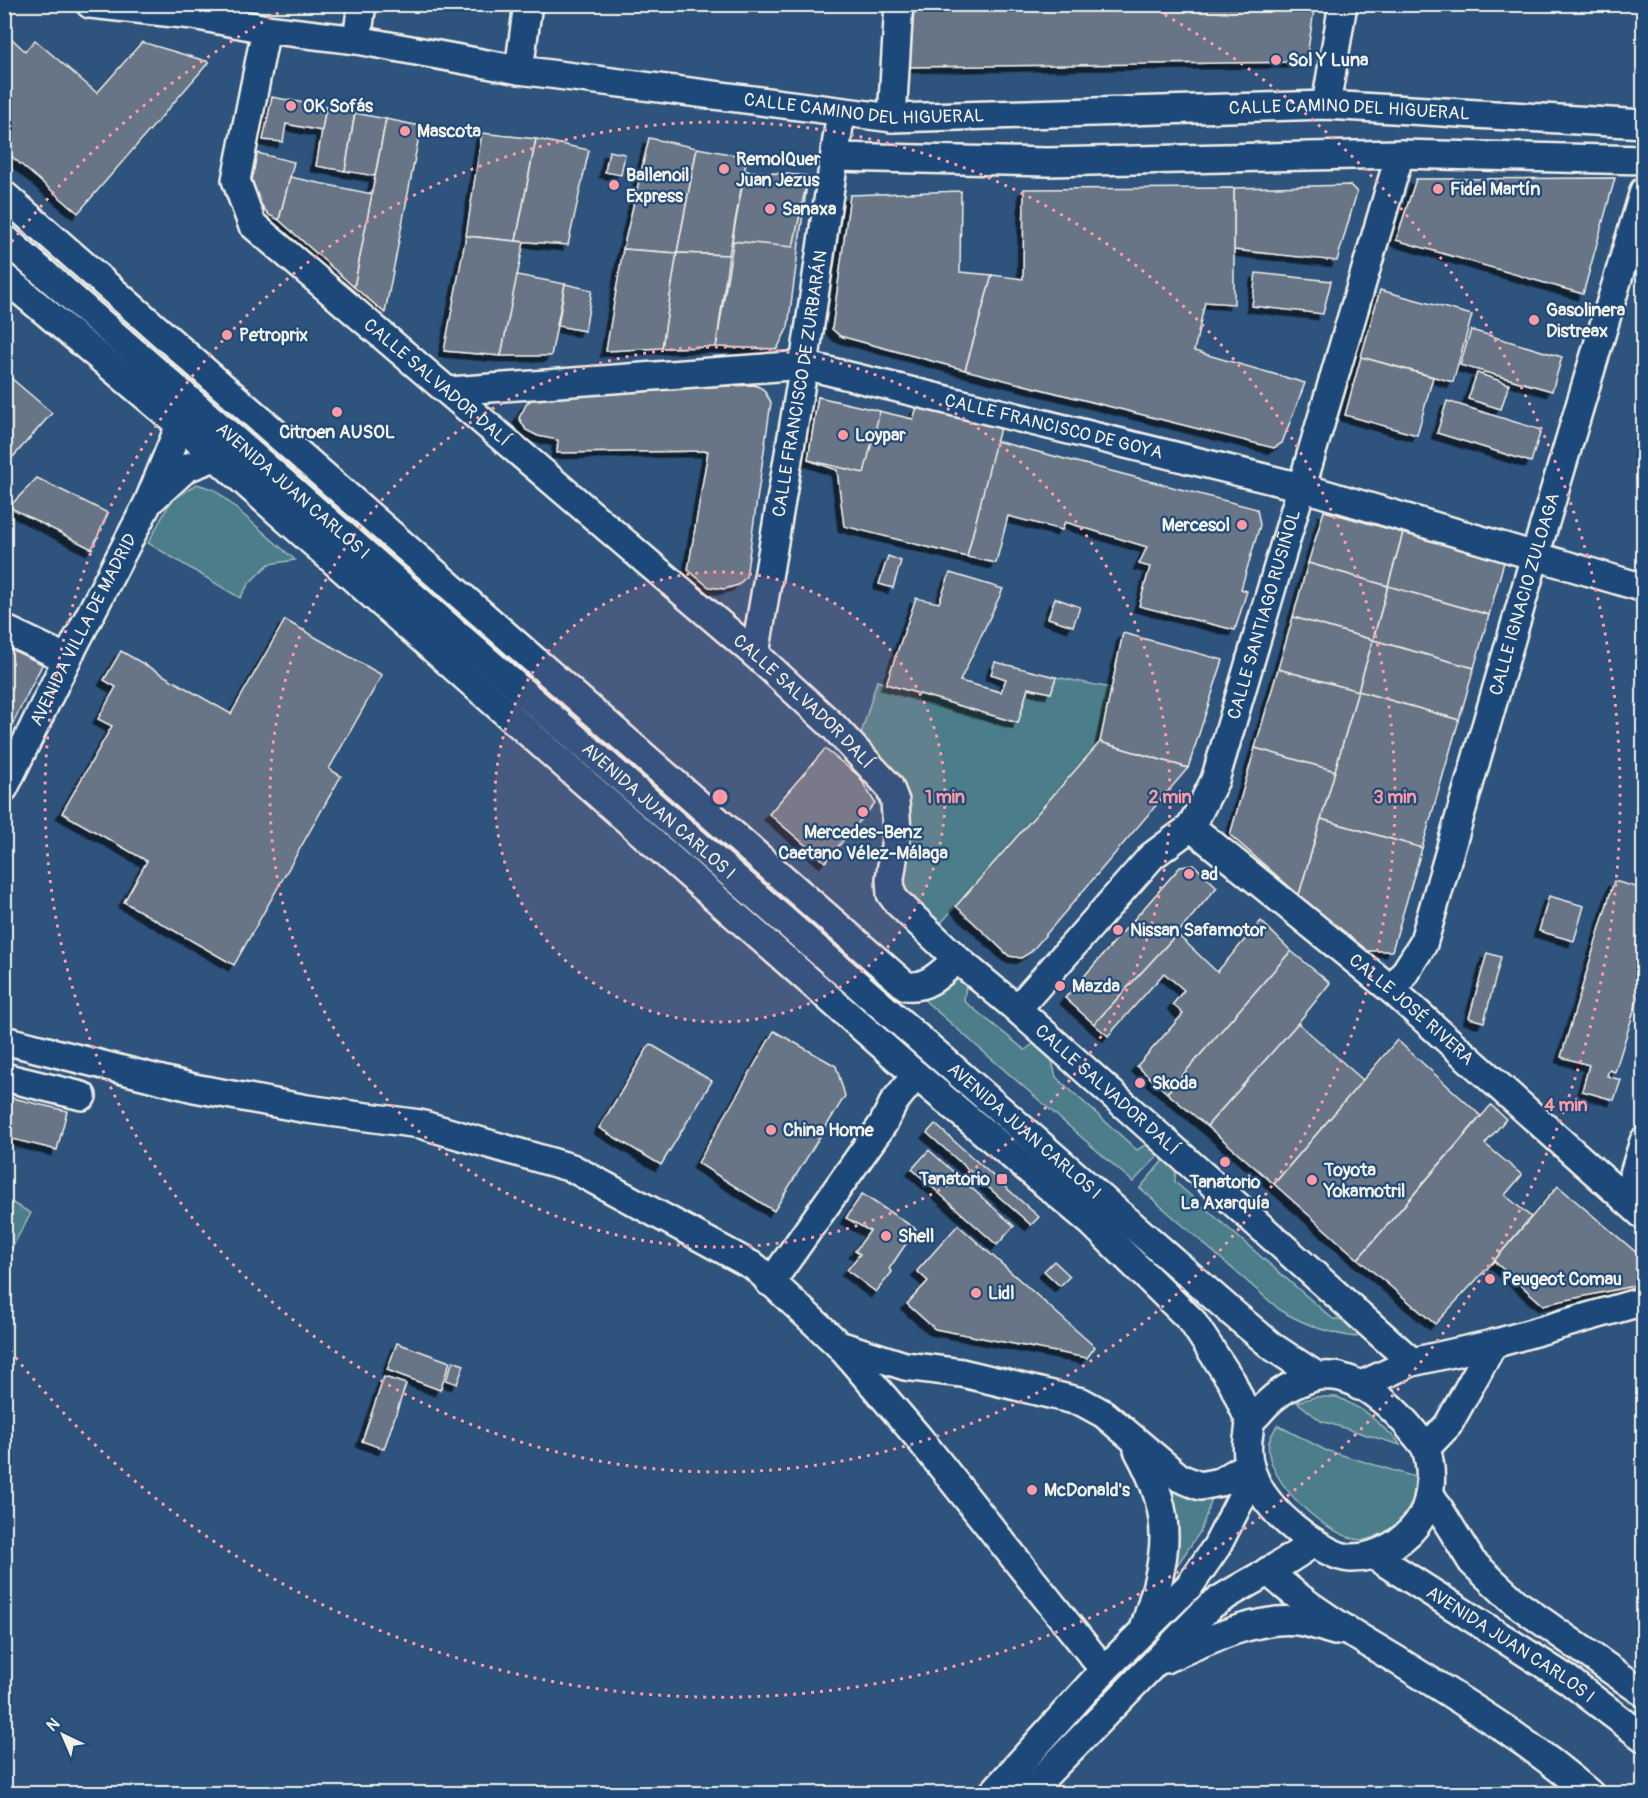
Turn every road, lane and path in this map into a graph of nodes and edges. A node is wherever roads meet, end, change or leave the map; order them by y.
1 (90, 4) edge
2 (362, 4) edge
3 (528, 4) edge
4 (899, 4) edge
5 (1343, 4) edge
6 (194, 10) edge
7 (266, 28) junction
8 (357, 40) junction
9 (519, 70) junction
10 (1326, 105) junction
11 (841, 111) junction
12 (892, 118) junction
13 (1644, 123) edge
14 (1400, 154) junction
15 (835, 157) junction
16 (1644, 160) edge
17 (1644, 191) edge
18 (4, 195) edge
19 (4, 238) edge
20 (4, 277) edge
21 (804, 365) junction
22 (450, 391) junction
23 (180, 425) junction
24 (215, 457) junction
25 (1301, 487) junction
26 (148, 503) junction
27 (1535, 556) junction
28 (1644, 588) edge
29 (4, 629) edge
30 (755, 654) junction
31 (66, 659) junction
32 (4, 789) edge
33 (1191, 827) junction
34 (957, 959) junction
35 (1393, 991) junction
36 (1017, 1009) junction
37 (4, 1040) edge
38 (916, 1075) junction
39 (4, 1077) edge
40 (82, 1096) dead end
41 (1644, 1141) edge
42 (1635, 1208) edge
43 (769, 1282) junction
44 (1644, 1301) edge
45 (1493, 1344) junction
46 (839, 1345) junction
47 (1412, 1362) junction
48 (1317, 1376) junction
49 (1359, 1386) junction
50 (1250, 1422) junction
51 (1132, 1439) junction
52 (1426, 1448) junction
53 (1250, 1471) junction
54 (1430, 1494) junction
55 (1314, 1542) junction
56 (1373, 1555) junction
57 (1268, 1571) junction
58 (1143, 1631) junction
59 (1359, 1637) junction
60 (1152, 1665) junction
61 (1104, 1670) junction
62 (1644, 1693) edge
63 (1644, 1737) edge
64 (992, 1794) edge
65 (1027, 1794) edge
66 (1590, 1794) edge

1 - 6 street, CALLE CAMINO DEL HIGUERAL
2 - 8 street
3 - 9 street
4 - 12 street
5 - 10 street
6 - 7 street, CALLE CAMINO DEL HIGUERAL
7 - 8 street, CALLE CAMINO DEL HIGUERAL
7 - 22 street, CALLE SALVADOR DALÍ
8 - 9 street, CALLE CAMINO DEL HIGUERAL
9 - 11 street, CALLE CAMINO DEL HIGUERAL
10 - 12 street, CALLE CAMINO DEL HIGUERAL
10 - 13 street, CALLE CAMINO DEL HIGUERAL
11 - 12 street, CALLE CAMINO DEL HIGUERAL
11 - 15 street, CALLE FRANCISCO DE ZURBARÁN
14 - 15 street
14 - 16 street
14 - 25 street, CALLE SANTIAGO RUSIÑOL
15 - 21 street, CALLE FRANCISCO DE ZURBARÁN
17 - 27 street, CALLE IGNACIO ZULOAGA
18 - 34 street
19 - 48 street, AVENIDA JUAN CARLOS I
20 - 23 street, AVENIDA JUAN CARLOS I
21 - 22 street, CALLE FRANCISCO DE GOYA
21 - 25 street, CALLE FRANCISCO DE GOYA
21 - 30 street, CALLE FRANCISCO DE ZURBARÁN
22 - 30 street, CALLE SALVADOR DALÍ
23 - 24 street, AVENIDA JUAN CARLOS I
23 - 26 street
24 - 26 street
24 - 38 street, AVENIDA JUAN CARLOS I
25 - 27 street, CALLE FRANCISCO DE GOYA
25 - 33 street, CALLE SANTIAGO RUSIÑOL
26 - 31 street, AVENIDA VILLA DE MADRID
27 - 28 street, CALLE FRANCISCO DE GOYA
27 - 35 street, CALLE IGNACIO ZULOAGA
29 - 31 street
30 - 34 street, CALLE SALVADOR DALÍ
31 - 32 street, AVENIDA VILLA DE MADRID
33 - 35 street, CALLE JOSÉ RIVERA
33 - 36 street, CALLE SANTIAGO RUSIÑOL
34 - 36 street, CALLE SALVADOR DALÍ
35 - 42 street, CALLE JOSÉ RIVERA
36 - 47 street, CALLE SALVADOR DALÍ
37 - 43 street
38 - 43 street
38 - 50 street, AVENIDA JUAN CARLOS I
39 - 40 street
41 - 42 street
43 - 46 street
44 - 45 street
45 - 47 street
45 - 52 street
46 - 51 street
46 - 61 street
47 - 49 street
48 - 49 street
48 - 50 street
49 - 52 street
50 - 53 street
51 - 53 street
51 - 58 street
52 - 54 street
53 - 55 street
53 - 58 street
54 - 56 street
54 - 62 street, AVENIDA JUAN CARLOS I
55 - 56 street
55 - 57 street
56 - 63 street, AVENIDA JUAN CARLOS I
57 - 59 street
57 - 60 street
58 - 61 street
59 - 60 street
59 - 66 street
60 - 65 street
61 - 64 street

